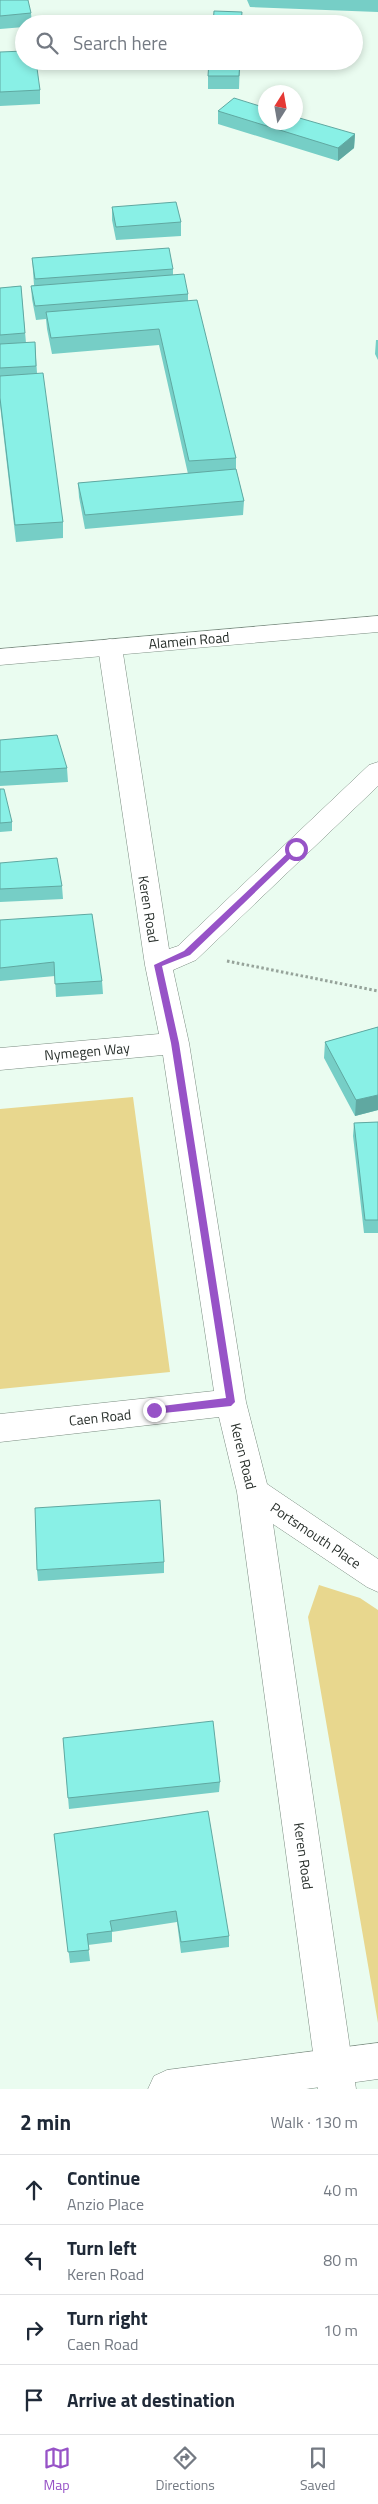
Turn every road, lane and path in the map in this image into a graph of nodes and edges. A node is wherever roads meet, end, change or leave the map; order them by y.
1 (378, 624) edge
2 (110, 647) junction
3 (0, 658) edge
4 (378, 771) edge
5 (187, 953) junction
6 (158, 965) junction
7 (378, 991) edge
8 (175, 1043) junction
9 (0, 1059) edge
10 (231, 1402) junction
11 (0, 1428) edge
12 (253, 1492) junction
13 (378, 1577) edge
14 (378, 2061) edge
15 (335, 2078) edge
16 (167, 2089) edge

1 - 2 street, Alamein Road
2 - 3 street, Alamein Road
2 - 6 street, Keren Road
4 - 5 street
5 - 6 street
5 - 7 path
6 - 8 street, Keren Road
8 - 9 street, Nymegen Way
8 - 10 street, Keren Road
10 - 11 street, Caen Road
10 - 12 street, Keren Road
12 - 13 street, Portsmouth Place
12 - 15 street, Keren Road
14 - 15 street
15 - 16 street

